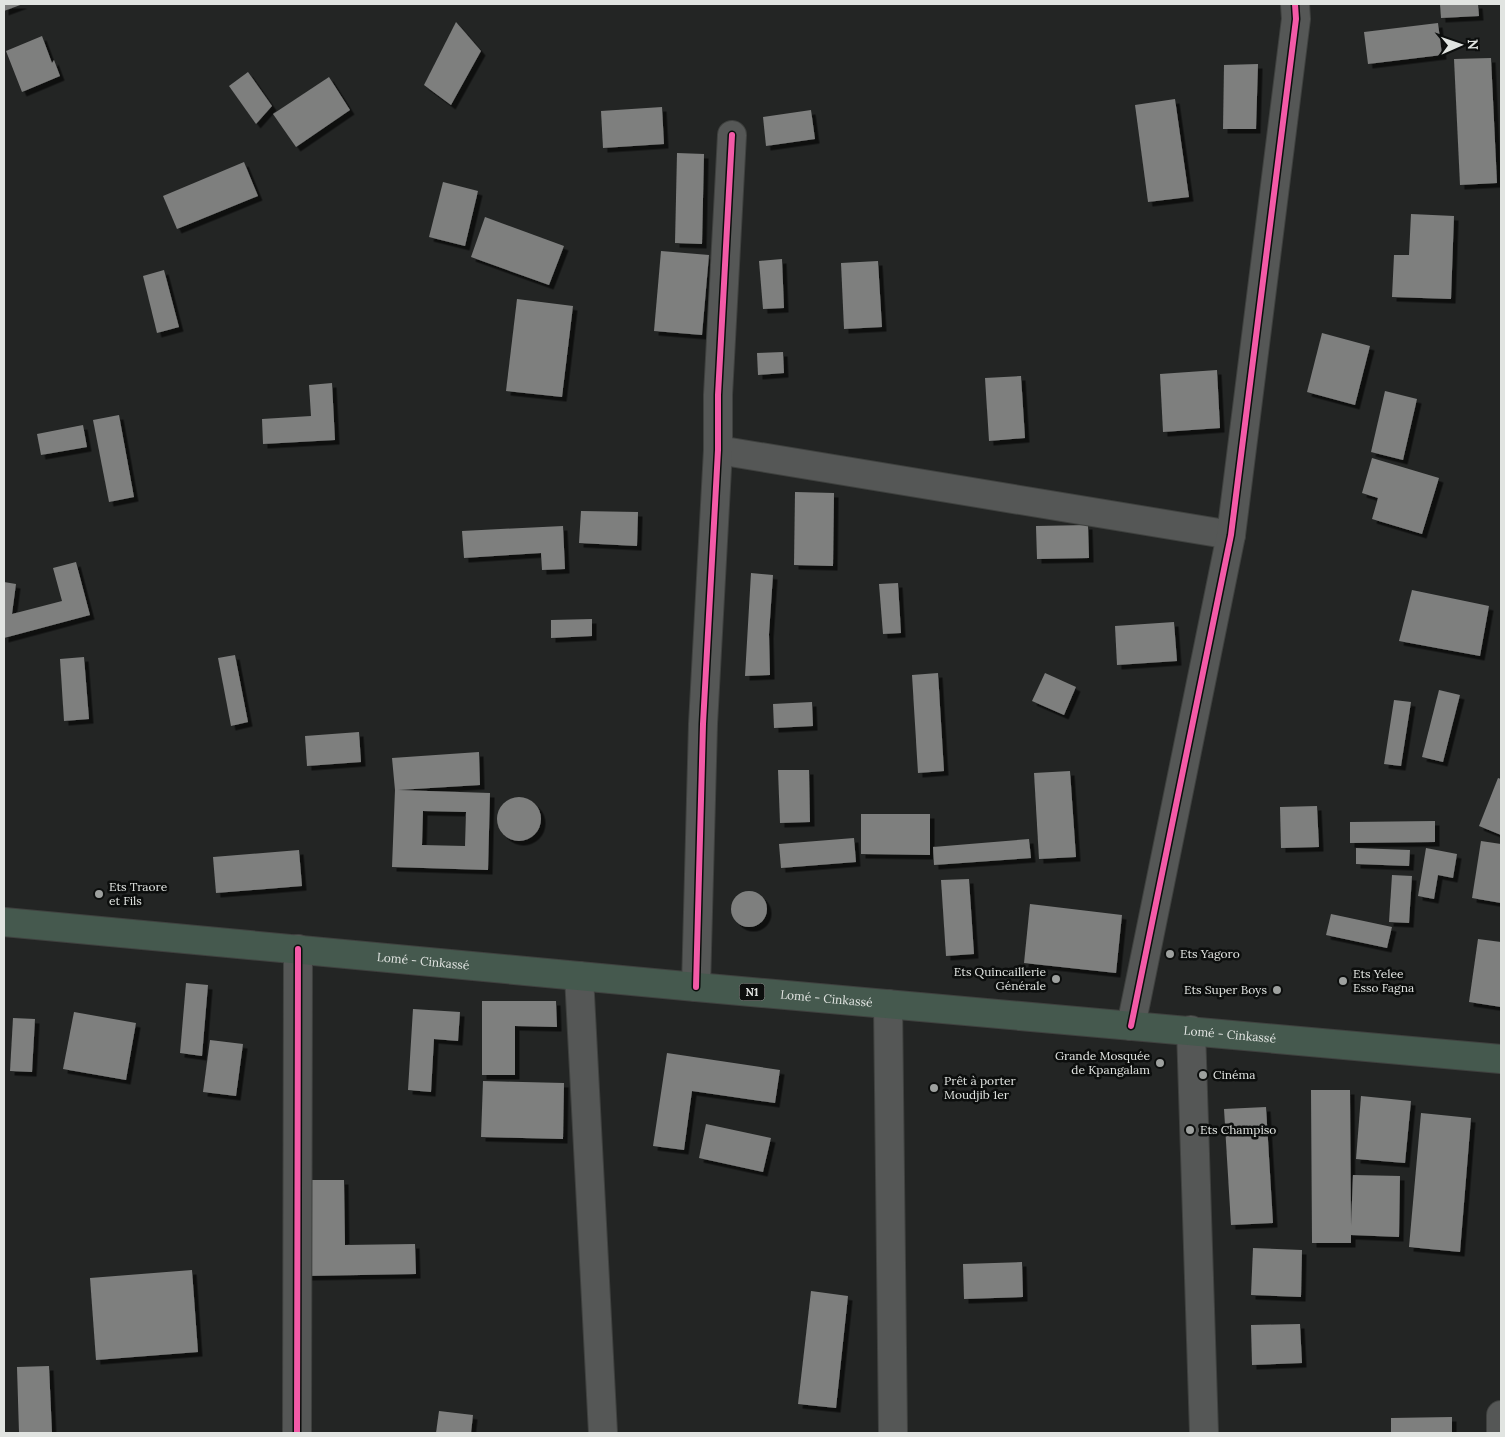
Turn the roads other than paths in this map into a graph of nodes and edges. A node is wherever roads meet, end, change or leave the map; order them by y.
1 (1295, 4) edge
2 (732, 135) dead end
3 (718, 450) junction
4 (1230, 535) junction
5 (4, 922) edge
6 (298, 949) junction
7 (579, 976) junction
8 (696, 987) junction
9 (888, 1004) junction
10 (1131, 1026) junction
11 (1191, 1030) junction
12 (1501, 1059) edge
13 (1501, 1415) edge
14 (297, 1433) edge
15 (603, 1433) edge
16 (893, 1433) edge
17 (1204, 1433) edge
18 (1501, 1433) edge

1 - 4 street
2 - 3 street
3 - 4 street
3 - 8 street
4 - 10 street
5 - 6 highway, Lomé - Cinkassé / N1
6 - 7 highway, Lomé - Cinkassé / N1
6 - 14 street
7 - 8 highway, Lomé - Cinkassé / N1
7 - 15 street
8 - 9 highway, Lomé - Cinkassé / N1
9 - 10 highway, Lomé - Cinkassé / N1
9 - 16 street
10 - 11 highway, Lomé - Cinkassé / N1
11 - 12 highway, Lomé - Cinkassé / N1
11 - 17 street
13 - 18 street

